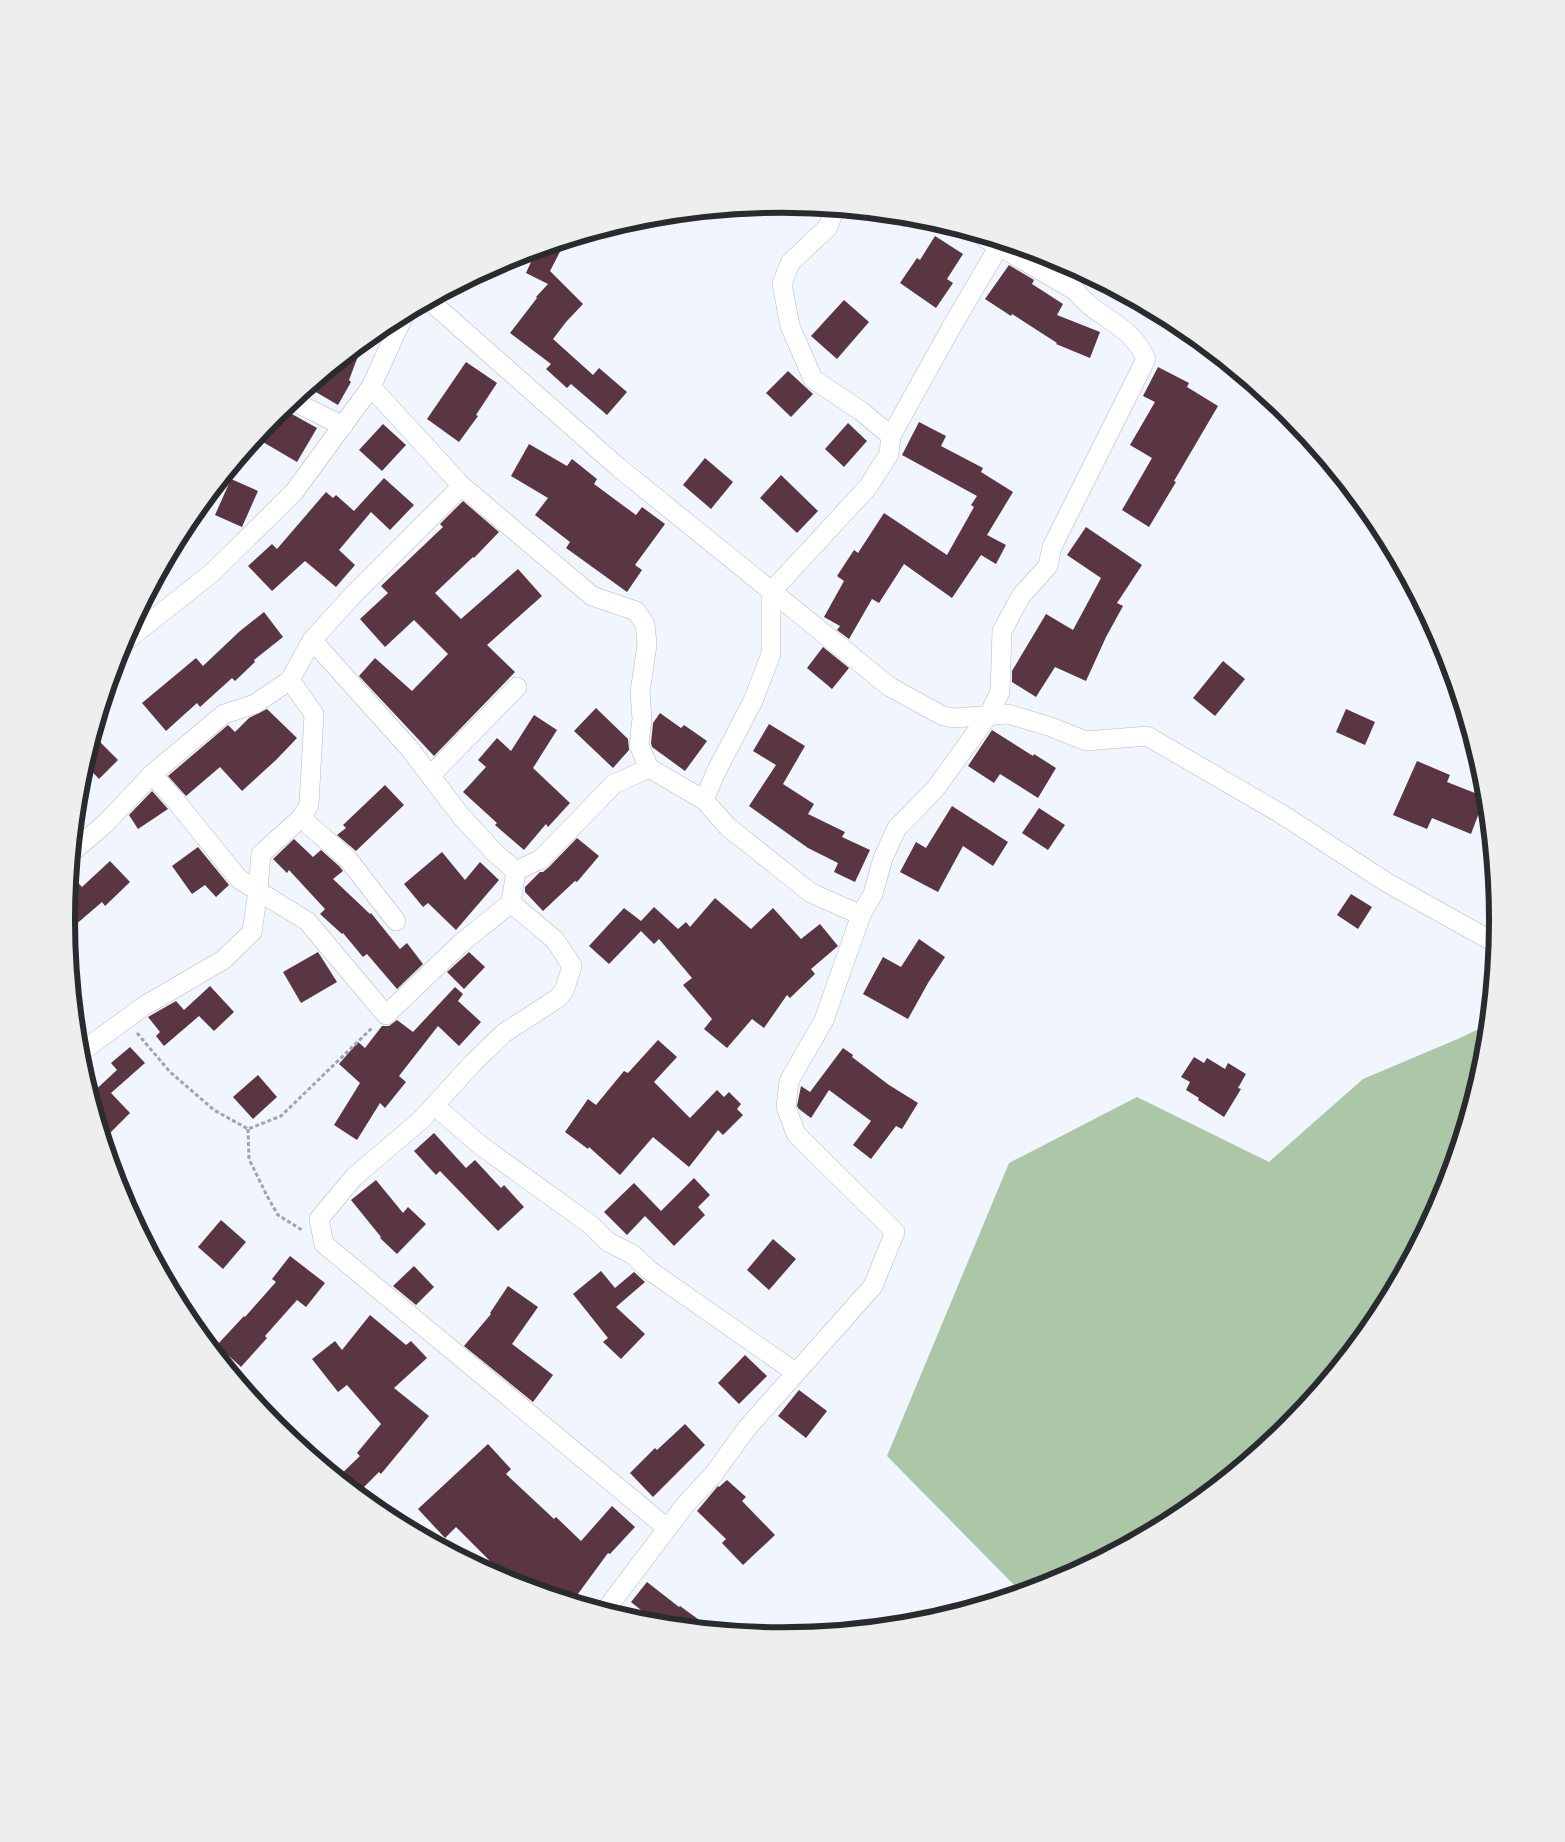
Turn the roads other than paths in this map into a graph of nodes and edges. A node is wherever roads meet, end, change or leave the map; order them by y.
1 (832, 215) edge
2 (990, 245) edge
3 (1004, 249) edge
4 (1065, 272) edge
5 (1075, 291) junction
6 (435, 305) edge
7 (398, 327) edge
8 (371, 387) junction
9 (300, 404) edge
10 (343, 426) junction
11 (891, 436) junction
12 (462, 486) junction
13 (771, 592) junction
14 (137, 632) edge
15 (312, 640) junction
16 (290, 680) junction
17 (517, 687) dead end
18 (988, 716) junction
19 (649, 768) junction
20 (152, 774) junction
21 (430, 776) junction
22 (704, 800) junction
23 (301, 818) junction
24 (80, 845) edge
25 (516, 871) junction
26 (258, 891) junction
27 (511, 903) junction
28 (861, 915) junction
29 (396, 921) dead end
30 (1489, 940) edge
31 (87, 1048) edge
32 (435, 1106) junction
33 (795, 1372) junction
34 (667, 1528) junction
35 (608, 1606) edge

1 - 11 street
2 - 11 street
3 - 5 street
4 - 5 street
5 - 18 street
6 - 13 street
7 - 8 street
8 - 10 street
8 - 12 street
9 - 10 street
10 - 14 street
11 - 13 street
12 - 15 street
12 - 19 street
13 - 18 street
13 - 22 street
15 - 16 street
15 - 21 street
16 - 20 street
16 - 23 street
17 - 21 street
18 - 28 street
18 - 30 street
19 - 22 street
19 - 25 street
20 - 24 street
20 - 26 street
21 - 25 street
22 - 28 street
23 - 26 street
23 - 29 street
25 - 27 street
26 - 27 street
26 - 31 street
27 - 32 street
28 - 33 street
32 - 33 street
32 - 34 street
33 - 34 street
34 - 35 street

